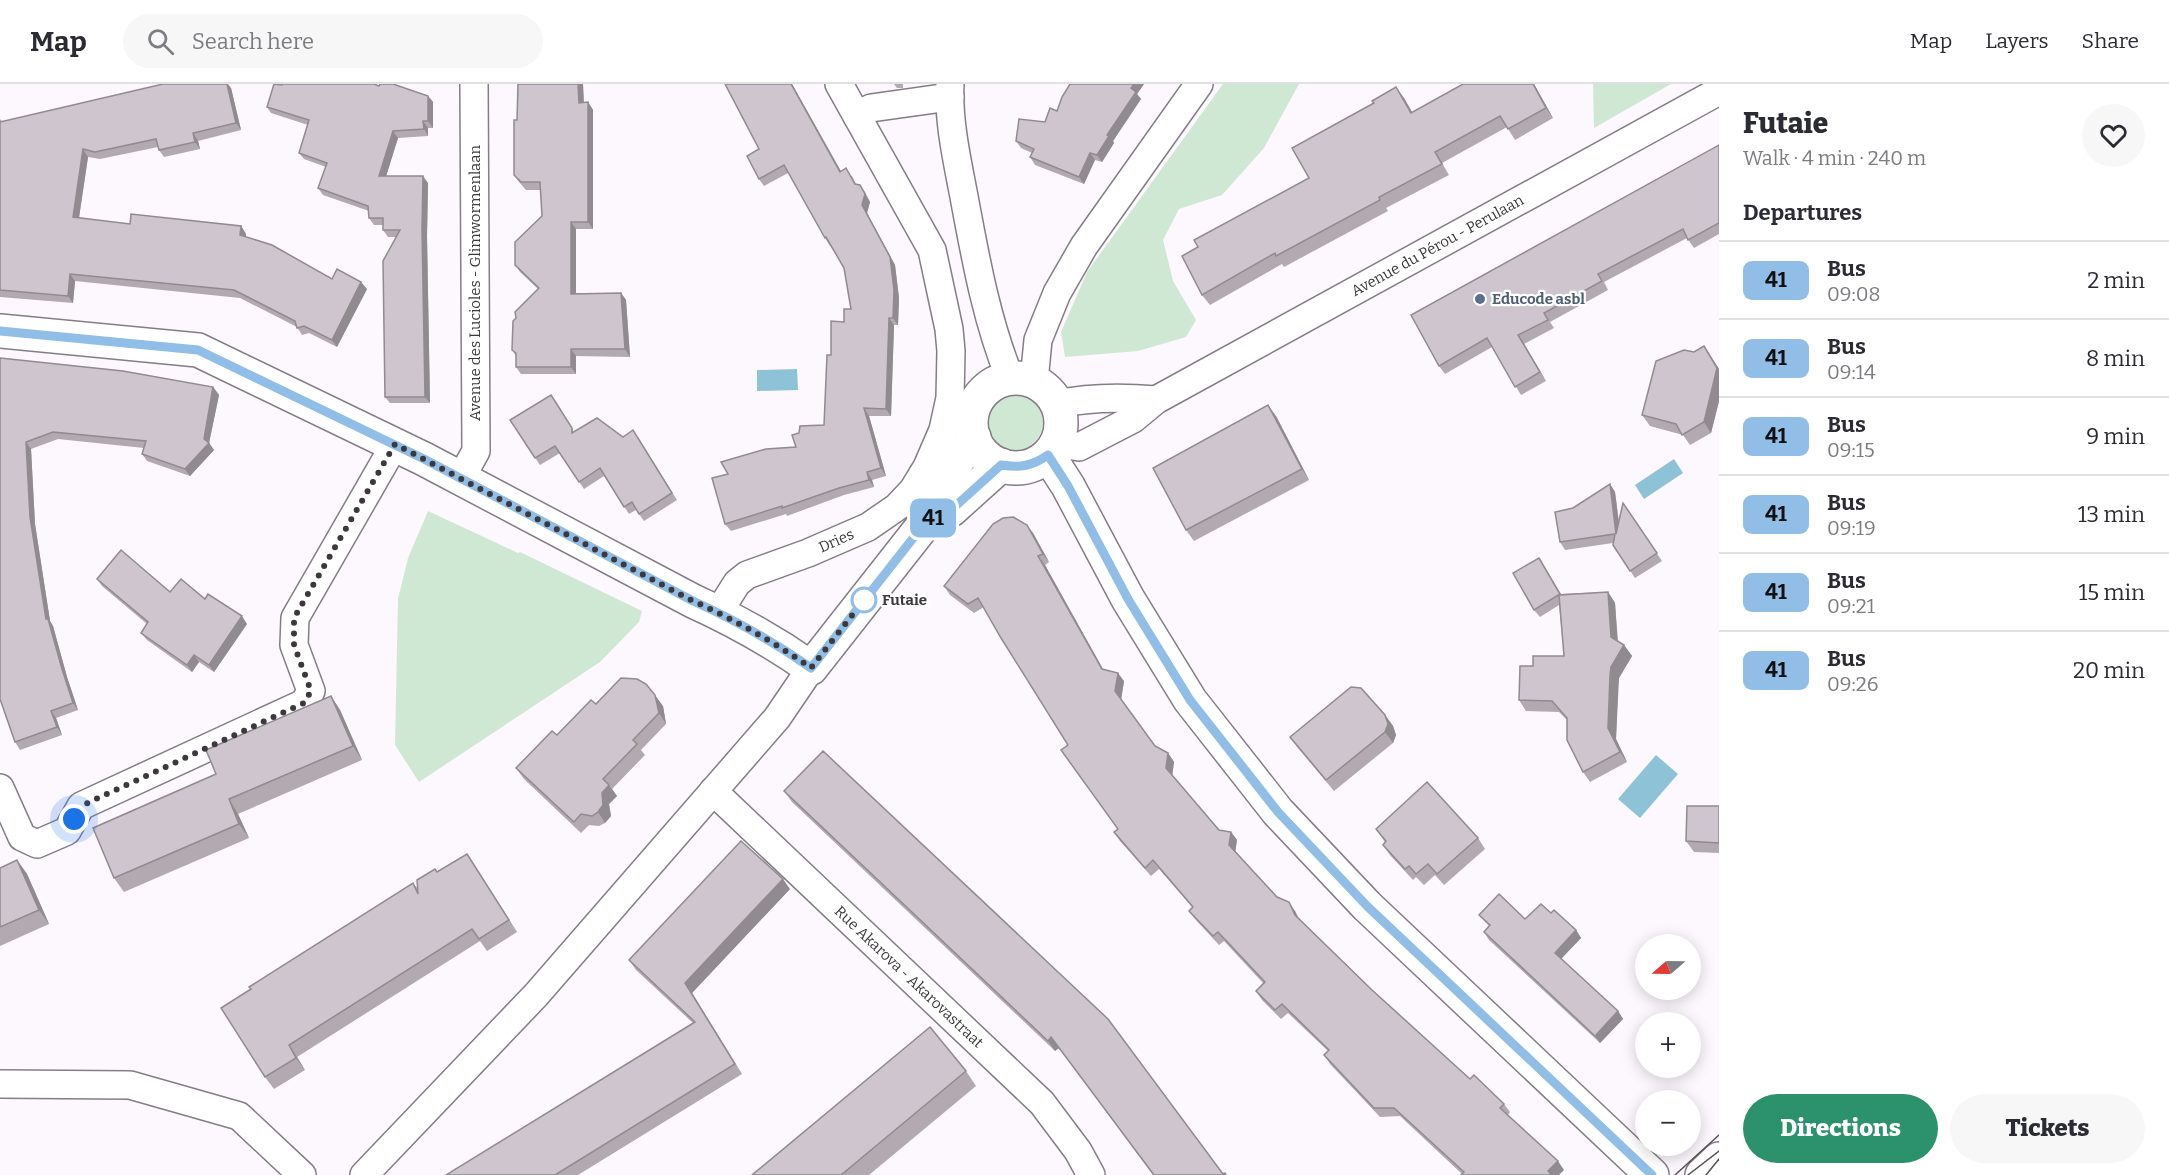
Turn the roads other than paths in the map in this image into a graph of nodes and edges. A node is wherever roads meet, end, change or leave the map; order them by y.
1 (474, 84) edge
2 (839, 84) edge
3 (1199, 84) edge
4 (950, 90) edge
5 (1719, 91) edge
6 (857, 116) junction
7 (0, 331) edge
8 (1022, 380) junction
9 (1156, 400) junction
10 (1057, 404) junction
11 (974, 437) junction
12 (395, 444) junction
13 (1052, 449) junction
14 (1001, 465) junction
15 (461, 478) junction
16 (925, 523) junction
17 (718, 612) junction
18 (811, 668) junction
19 (0, 788) edge
20 (713, 792) junction
21 (0, 1084) edge
22 (1719, 1159) edge
23 (302, 1175) edge
24 (364, 1175) edge
25 (1090, 1175) edge
26 (1652, 1175) edge
27 (1702, 1175) edge

1 - 15 street, Avenue des Lucioles - Glimwormenlaan
2 - 6 street, Dries
3 - 8 street
4 - 6 street
4 - 8 street
5 - 9 street, Avenue du Pérou - Perulaan
6 - 17 street, Dries
7 - 12 street
8 - 10 street
8 - 11 street
9 - 10 street
9 - 13 street, Avenue du Pérou - Perulaan
10 - 13 street
11 - 14 street
11 - 16 street
12 - 15 street
12 - 19 street
13 - 14 street
13 - 26 street
14 - 16 street
15 - 17 street
16 - 18 street
17 - 18 street
18 - 20 street
20 - 24 street
20 - 25 street, Rue Akarova - Akarovastraat
21 - 23 street
22 - 27 street

